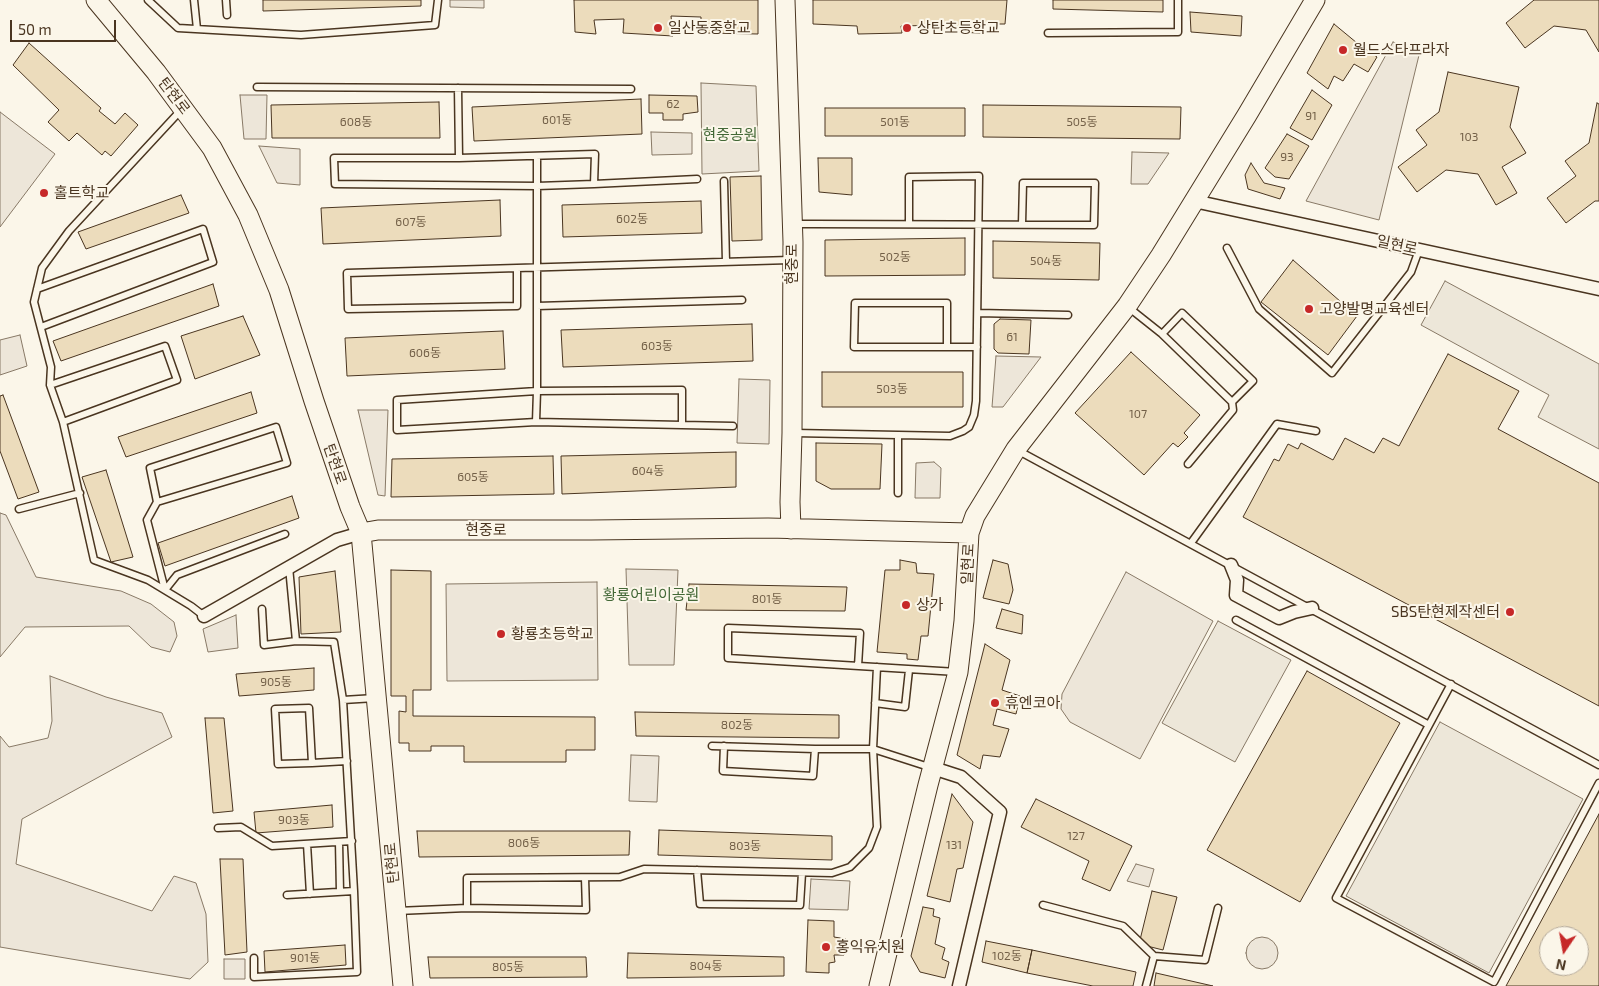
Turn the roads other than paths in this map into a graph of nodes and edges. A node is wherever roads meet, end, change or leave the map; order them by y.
1 (96, 0) edge
2 (148, 0) edge
3 (194, 0) edge
4 (226, 0) edge
5 (438, 0) edge
6 (785, 0) edge
7 (1178, 0) edge
8 (1314, 0) edge
9 (226, 15) dead end
10 (197, 29) junction
11 (1048, 33) dead end
12 (257, 87) dead end
13 (458, 88) junction
14 (631, 89) dead end
15 (183, 107) junction
16 (537, 156) junction
17 (459, 158) junction
18 (697, 179) dead end
19 (724, 181) dead end
20 (594, 184) junction
21 (537, 186) junction
22 (1194, 201) junction
23 (791, 224) junction
24 (909, 224) junction
25 (979, 224) junction
26 (1022, 224) junction
27 (1227, 248) dead end
28 (1419, 250) junction
29 (793, 260) junction
30 (726, 262) junction
31 (537, 267) junction
32 (517, 268) junction
33 (37, 289) junction
34 (1599, 289) edge
35 (742, 300) dead end
36 (536, 306) junction
37 (1126, 306) junction
38 (978, 312) junction
39 (1068, 315) dead end
40 (41, 327) junction
41 (1162, 334) junction
42 (977, 347) junction
43 (947, 348) junction
44 (50, 386) junction
45 (537, 391) junction
46 (1232, 402) junction
47 (63, 422) junction
48 (536, 422) junction
49 (682, 425) junction
50 (733, 426) dead end
51 (1316, 431) dead end
52 (792, 433) junction
53 (898, 435) junction
54 (1016, 449) junction
55 (1188, 464) dead end
56 (80, 493) junction
57 (898, 493) dead end
58 (157, 502) junction
59 (19, 508) dead end
60 (791, 529) junction
61 (361, 533) junction
62 (969, 533) junction
63 (285, 534) dead end
64 (1191, 543) junction
65 (1231, 565) junction
66 (289, 567) junction
67 (165, 590) junction
68 (1312, 608) junction
69 (262, 609) dead end
70 (204, 616) joint
71 (1236, 620) dead end
72 (296, 641) junction
73 (858, 666) junction
74 (877, 667) junction
75 (909, 670) junction
76 (958, 672) junction
77 (1451, 684) junction
78 (376, 698) junction
79 (343, 700) junction
80 (875, 703) junction
81 (1429, 725) junction
82 (712, 746) dead end
83 (724, 746) junction
84 (873, 748) junction
85 (815, 749) junction
86 (347, 761) junction
87 (312, 763) junction
88 (1599, 765) edge
89 (933, 768) junction
90 (1599, 784) edge
91 (218, 828) dead end
92 (352, 841) junction
93 (338, 842) junction
94 (307, 844) junction
95 (697, 870) junction
96 (802, 873) junction
97 (585, 878) junction
98 (354, 891) junction
99 (340, 892) junction
100 (310, 894) junction
101 (287, 895) dead end
102 (1043, 905) dead end
103 (467, 908) junction
104 (1218, 908) dead end
105 (397, 911) junction
106 (1154, 956) junction
107 (254, 958) dead end
108 (1493, 984) edge
109 (403, 986) edge
110 (879, 986) edge
111 (959, 986) edge
112 (1146, 986) edge

1 - 15 main road, 탄현로
2 - 10 lane
3 - 10 lane
4 - 9 lane
5 - 10 lane
6 - 23 main road, 현중로
7 - 11 lane
8 - 22 main road, 일현로
12 - 13 lane
13 - 14 lane
13 - 17 lane
15 - 33 lane
15 - 61 main road, 탄현로
16 - 17 lane
16 - 20 lane
16 - 21 lane
17 - 21 lane
18 - 20 lane
19 - 30 lane
20 - 21 lane
21 - 31 lane
22 - 28 street, 일현로
22 - 37 main road, 일현로
23 - 24 lane
23 - 29 main road, 현중로
24 - 25 lane
24 - 25 lane
25 - 26 lane
25 - 38 lane
26 - 26 lane
27 - 28 lane
28 - 34 street, 일현로
29 - 30 lane
29 - 52 main road, 현중로
30 - 31 lane
31 - 32 lane
31 - 36 lane
32 - 32 lane
33 - 40 lane
33 - 40 lane
35 - 36 lane
36 - 45 lane
37 - 41 lane
37 - 54 main road, 일현로
38 - 39 lane
38 - 42 lane
40 - 44 lane
41 - 46 lane
41 - 46 lane
42 - 43 lane
42 - 53 lane
43 - 43 lane
44 - 47 lane
44 - 47 lane
45 - 48 lane
45 - 48 lane
45 - 49 lane
46 - 55 lane
47 - 56 lane
48 - 49 lane
49 - 50 lane
51 - 64 lane
52 - 53 lane
52 - 60 main road, 현중로
53 - 57 lane
54 - 62 main road, 일현로
54 - 64 lane
56 - 59 lane
56 - 67 lane
58 - 58 lane
58 - 67 lane
60 - 61 main road, 현중로
60 - 62 main road, 현중로
61 - 66 street
61 - 78 main road, 탄현로
62 - 76 main road, 일현로
63 - 67 lane
64 - 65 lane
65 - 68 lane
65 - 68 street
66 - 70 street
66 - 72 lane
67 - 70 lane
68 - 77 lane
69 - 72 lane
71 - 81 lane
72 - 79 lane
73 - 73 lane
73 - 74 lane
74 - 75 lane
74 - 80 lane
75 - 76 lane
75 - 80 lane
76 - 89 main road, 일현로
77 - 81 lane
77 - 88 lane
78 - 79 lane
78 - 105 main road, 탄현로
79 - 86 lane
80 - 84 lane
81 - 108 lane
82 - 83 lane
83 - 85 lane
83 - 85 lane
84 - 85 lane
84 - 89 lane
84 - 96 lane
86 - 87 lane
86 - 92 lane
87 - 87 lane
89 - 110 main road, 일현로
89 - 111 street
90 - 108 lane
91 - 94 lane
92 - 93 lane
92 - 98 lane
93 - 94 lane
93 - 99 lane
94 - 100 lane
95 - 96 lane
95 - 96 lane
95 - 97 lane
97 - 103 lane
97 - 103 lane
98 - 99 lane
98 - 107 lane
99 - 100 lane
100 - 101 lane
102 - 106 lane
103 - 105 lane
104 - 106 lane
105 - 109 main road, 탄현로
106 - 112 lane

